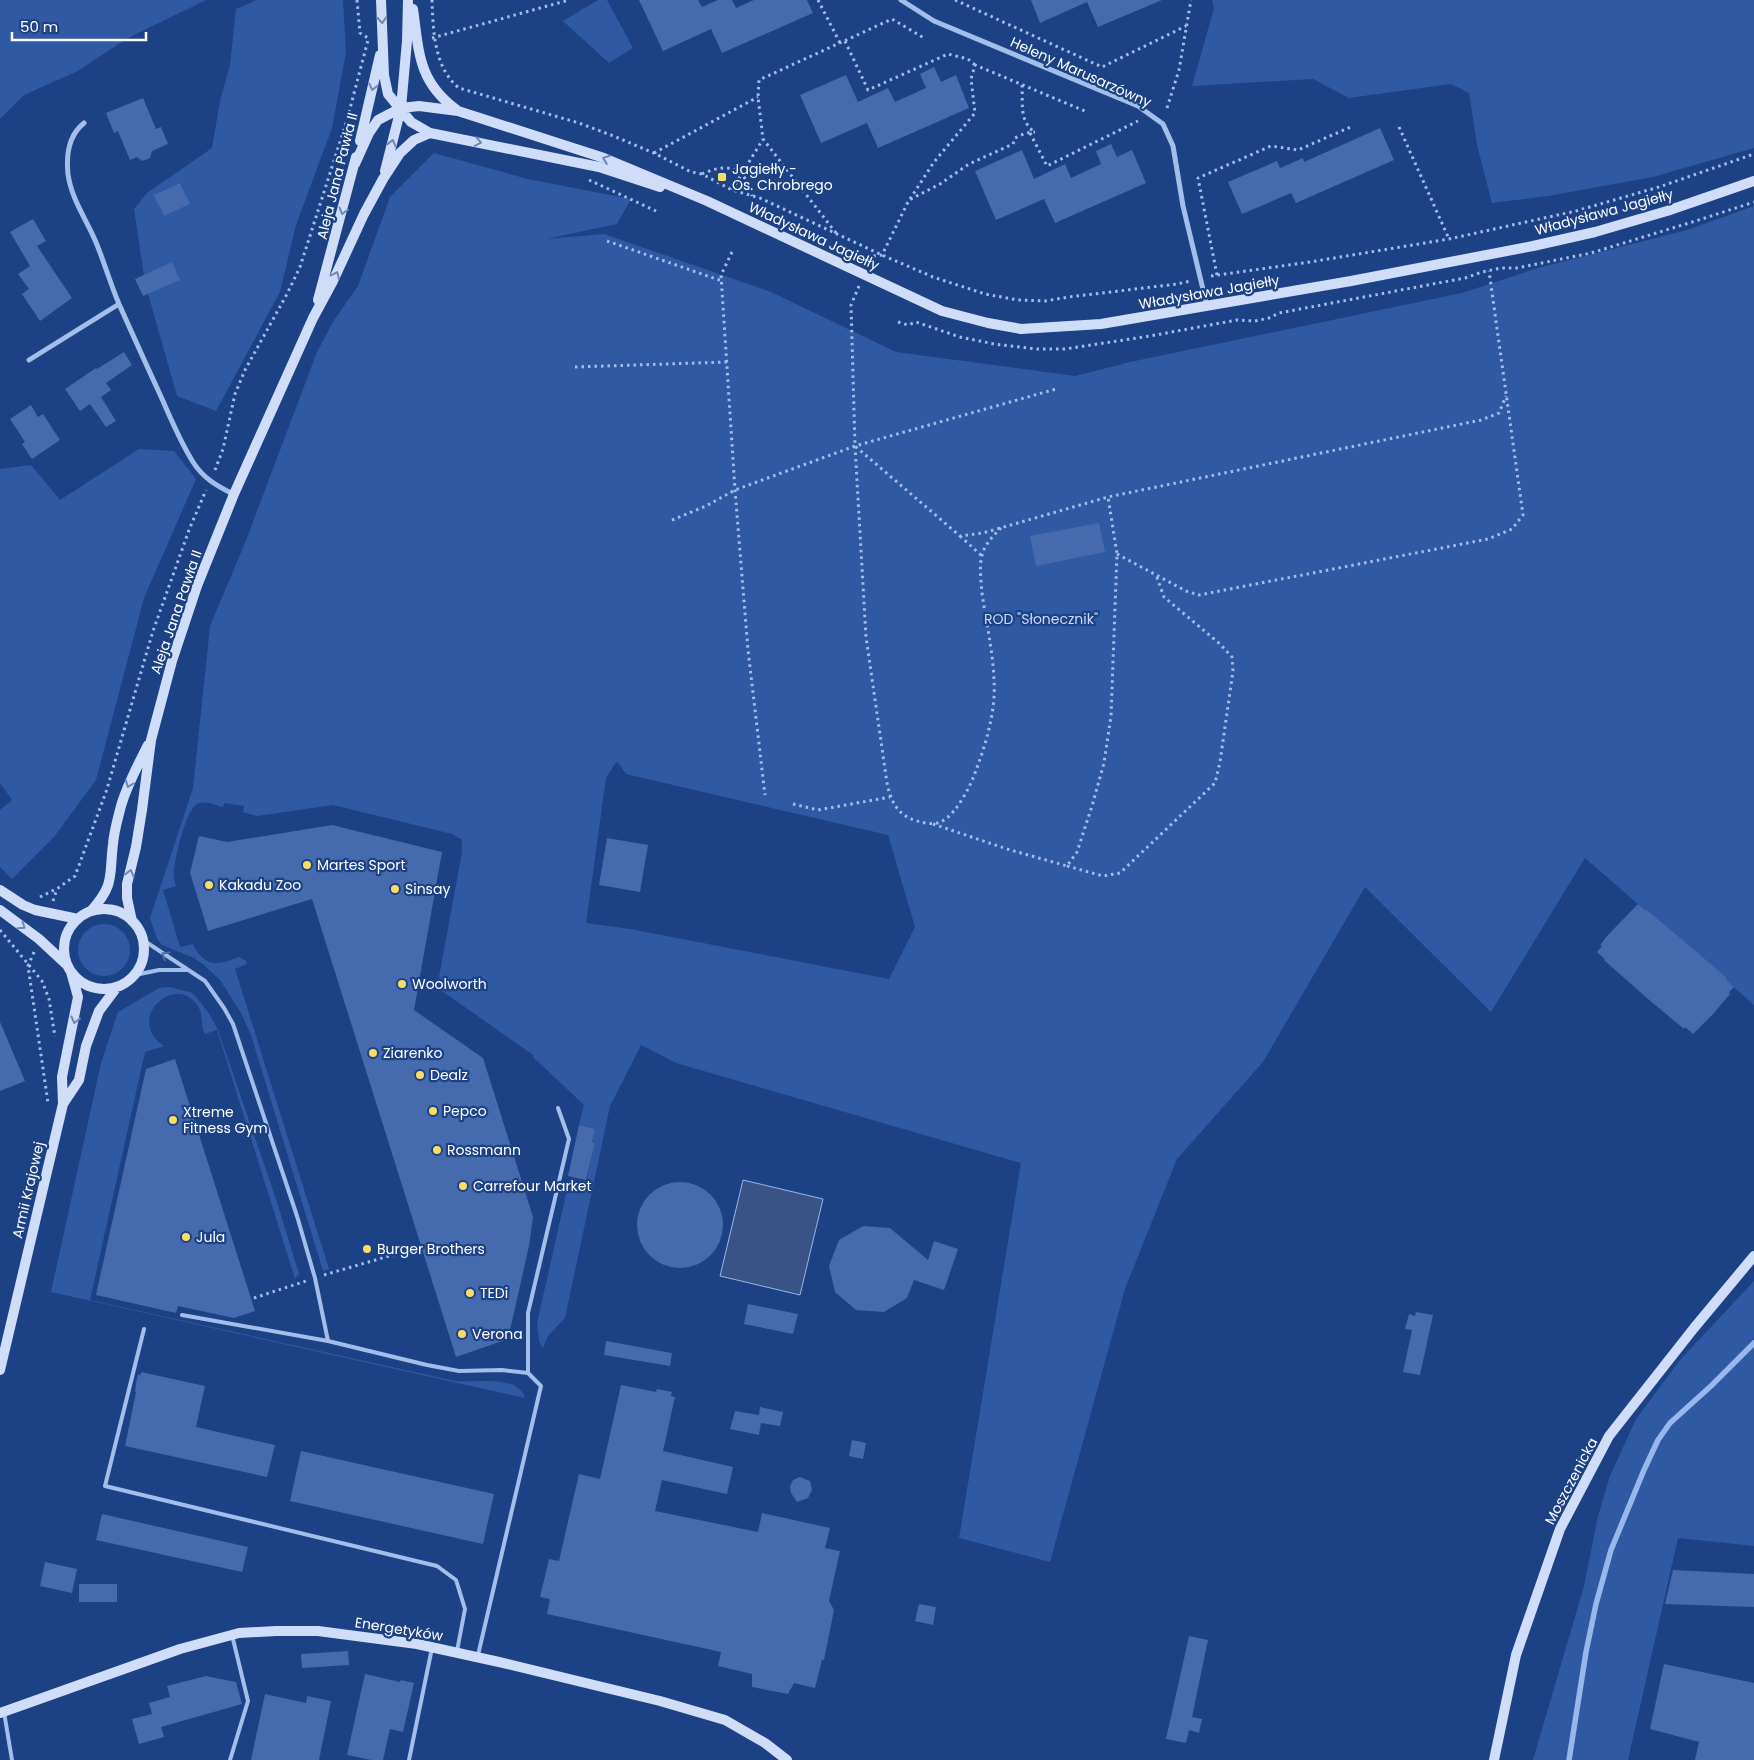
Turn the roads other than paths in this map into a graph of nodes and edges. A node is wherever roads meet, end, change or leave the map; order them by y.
1 (381, 0) edge
2 (410, 0) edge
3 (901, 0) edge
4 (383, 39) junction
5 (401, 108) junction
6 (458, 110) junction
7 (84, 123) dead end
8 (430, 133) junction
9 (355, 164) junction
10 (383, 179) junction
11 (1754, 181) edge
12 (683, 191) junction
13 (119, 304) junction
14 (1207, 306) junction
15 (313, 318) junction
16 (29, 360) dead end
17 (234, 494) junction
18 (151, 740) junction
19 (0, 890) edge
20 (0, 910) edge
21 (91, 912) junction
22 (78, 919) junction
23 (132, 921) junction
24 (143, 940) junction
25 (69, 969) junction
26 (187, 970) junction
27 (135, 975) junction
28 (117, 987) junction
29 (63, 1104) junction
30 (558, 1108) dead end
31 (1754, 1256) edge
32 (182, 1315) dead end
33 (144, 1329) dead end
34 (328, 1341) junction
35 (0, 1370) edge
36 (528, 1373) junction
37 (232, 1636) junction
38 (432, 1648) junction
39 (456, 1653) junction
40 (478, 1658) junction
41 (2, 1713) edge
42 (12, 1760) edge
43 (230, 1760) edge
44 (409, 1760) edge
45 (787, 1760) edge
46 (1494, 1760) edge

1 -> 4 street, Aleja Jana Pawła II
2 - 5 street, Aleja Jana Pawła II
2 - 6 street, Aleja Jana Pawła II
3 - 14 street, Heleny Marusarzówny
4 - 5 street, Aleja Jana Pawła II
4 -> 9 street, Aleja Jana Pawła II
5 - 6 street, Władysława Jagiełły
5 - 8 street, Władysława Jagiełły
5 - 9 street, Władysława Jagiełły
10 -> 5 street, Aleja Jana Pawła II
12 -> 6 street, Władysława Jagiełły
7 - 13 street
8 - 10 street, Aleja Jana Pawła II
8 -> 12 street, Władysława Jagiełły
9 -> 15 street, Aleja Jana Pawła II
15 -> 10 street, Aleja Jana Pawła II
11 - 14 street, Władysława Jagiełły
12 - 14 street, Władysława Jagiełły
13 - 16 street
13 - 17 street
15 - 17 street, Aleja Jana Pawła II
17 - 18 street, Aleja Jana Pawła II
18 -> 21 street, Aleja Jana Pawła II
23 -> 18 street, Aleja Jana Pawła II
19 - 22 street
20 -> 25 street
21 - 22 street
21 - 23 street
22 - 25 street
23 - 24 street
26 -> 24 lane
24 - 27 street
25 - 28 street
25 -> 29 street, Armii Krajowej
26 - 27 lane
26 - 34 lane
27 - 28 street
28 - 29 street, Armii Krajowej
29 - 35 street, Armii Krajowej
30 - 36 lane
31 - 46 street, Moszczenicka
32 - 34 lane
33 - 39 lane
34 - 36 lane
36 - 40 lane
37 - 38 street, Energetyków
37 - 41 street, Energetyków
37 - 43 lane
38 - 39 street, Energetyków
38 - 44 lane
39 - 40 street, Energetyków
40 - 45 street, Energetyków
41 - 42 lane

